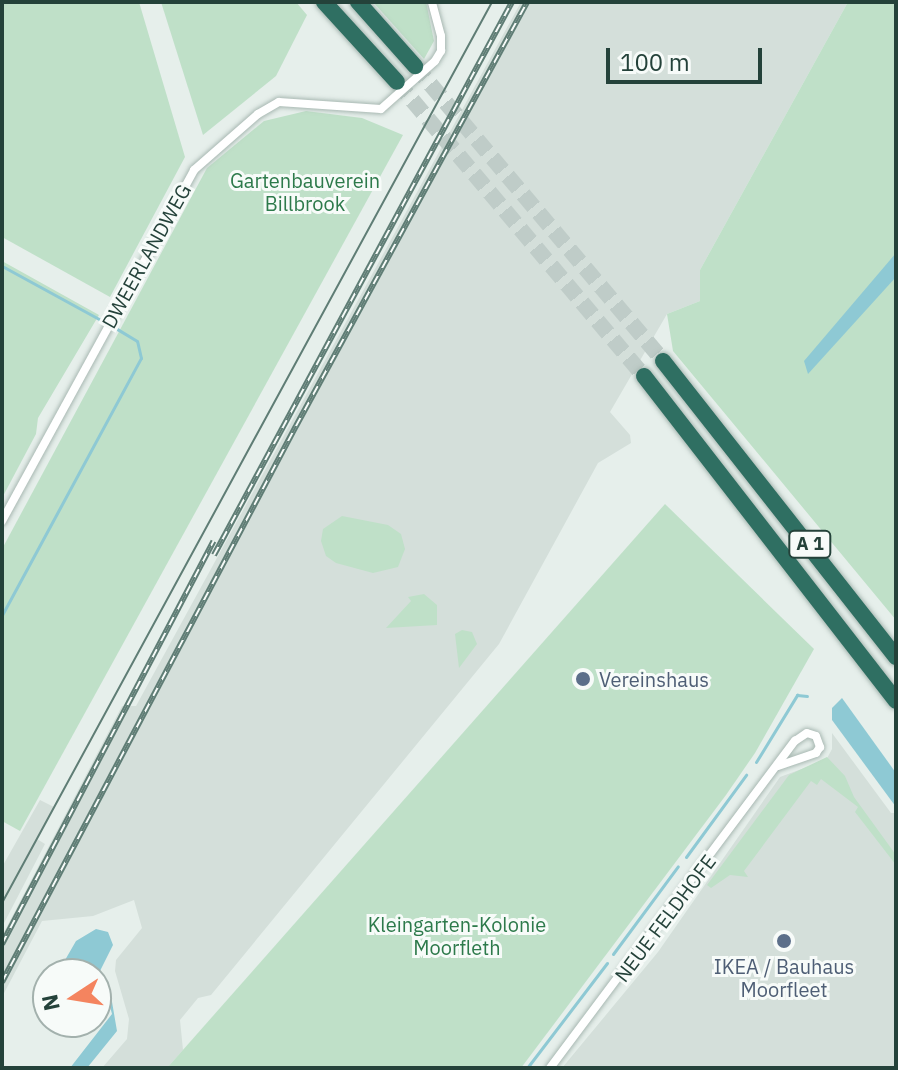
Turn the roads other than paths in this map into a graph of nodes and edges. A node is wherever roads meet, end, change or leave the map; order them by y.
1 (324, 2) edge
2 (358, 2) edge
3 (432, 2) edge
4 (415, 66) tunnel mouth
5 (397, 82) tunnel mouth
6 (663, 361) tunnel mouth
7 (644, 376) tunnel mouth
8 (2, 521) edge
9 (896, 657) edge
10 (896, 701) edge
11 (778, 766) junction
12 (550, 1068) edge

1 - 5 highway
2 - 4 highway
3 - 8 street, DWEERLANDWEG
6 - 9 highway, A 1
7 - 10 highway, A 1
11 - 11 street, NEUE FELDHOFE
11 - 12 street, NEUE FELDHOFE

